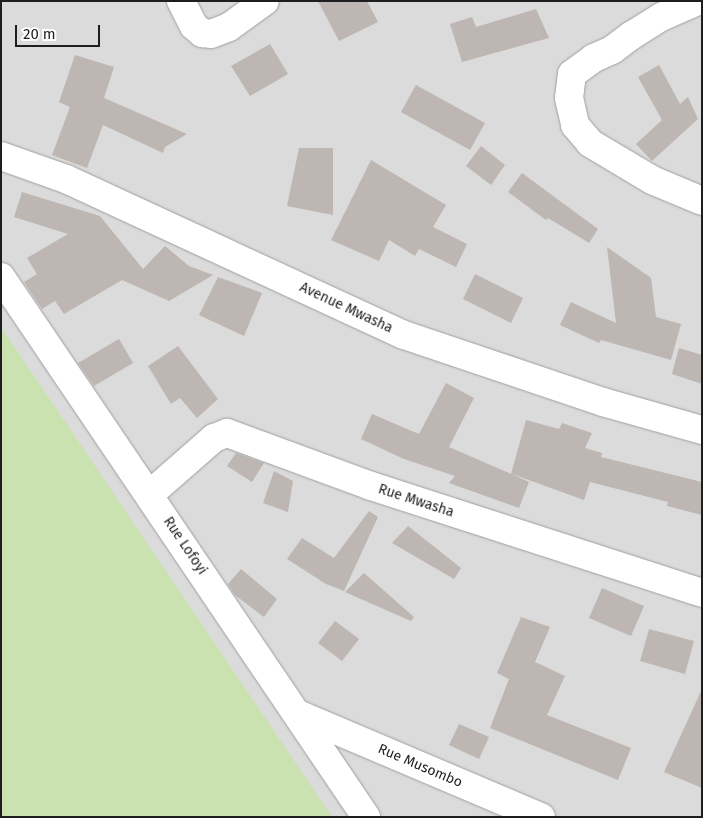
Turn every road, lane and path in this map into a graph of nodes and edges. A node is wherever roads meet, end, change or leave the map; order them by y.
1 (181, 1) edge
2 (265, 1) edge
3 (698, 1) edge
4 (1, 156) edge
5 (702, 201) edge
6 (1, 277) edge
7 (702, 430) edge
8 (150, 494) junction
9 (702, 593) edge
10 (298, 714) junction
11 (366, 817) edge
12 (541, 817) edge

1 - 2 street
3 - 5 street
4 - 7 street, Avenue Mwasha
6 - 8 street, Rue Lofoyi
8 - 9 street, Rue Mwasha
8 - 10 street, Rue Lofoyi
10 - 11 street, Rue Lofoyi
10 - 12 street, Rue Musombo

